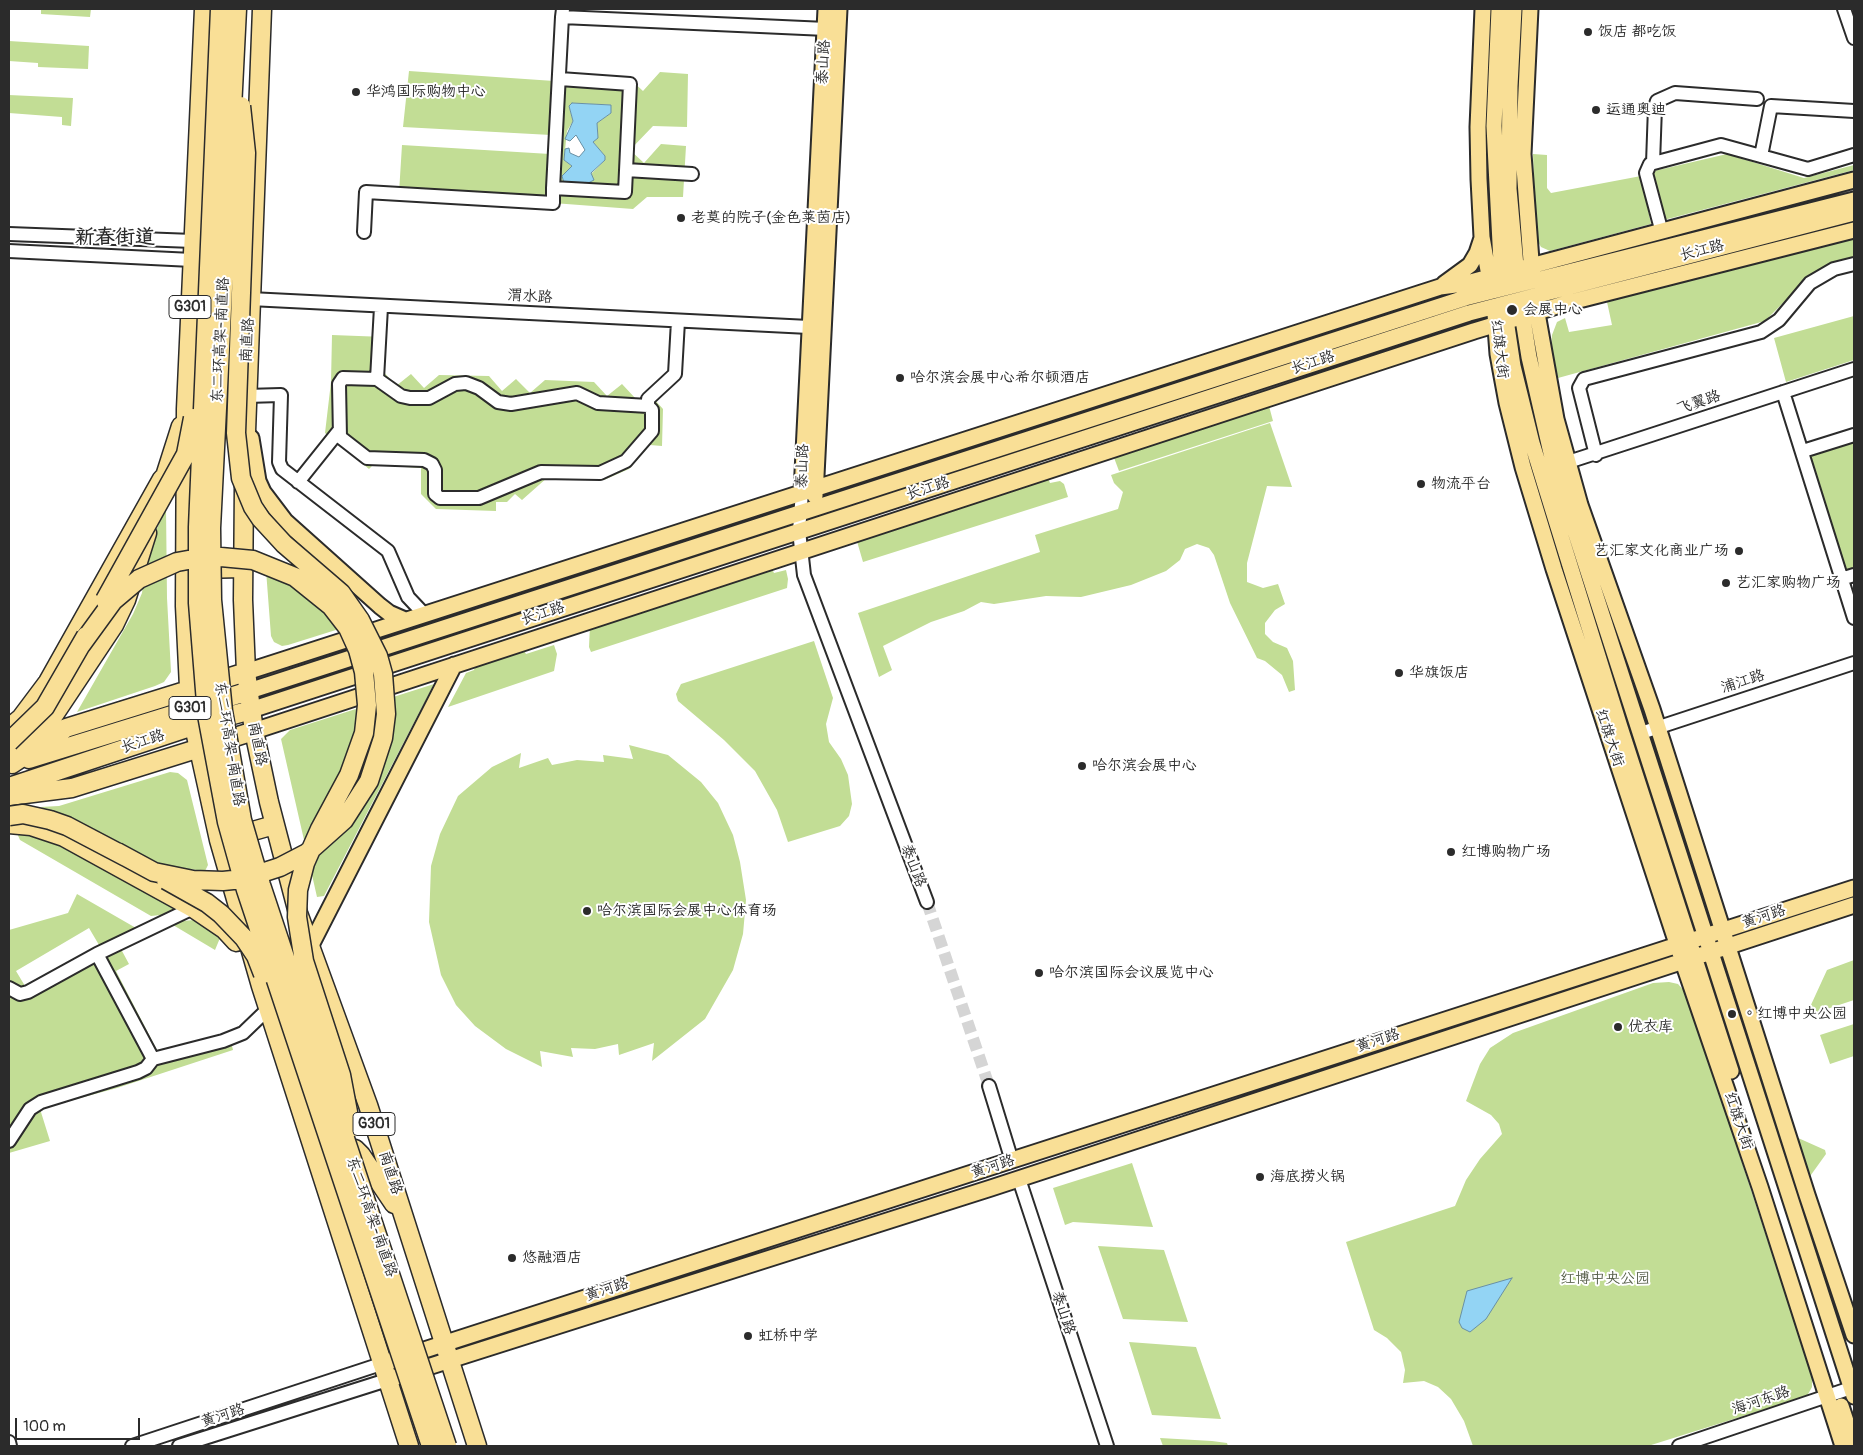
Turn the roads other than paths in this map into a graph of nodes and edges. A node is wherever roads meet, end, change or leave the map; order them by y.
1 (204, 9) edge
2 (220, 9) edge
3 (237, 9) edge
4 (262, 9) edge
5 (826, 9) edge
6 (840, 9) edge
7 (1482, 9) edge
8 (1499, 9) edge
9 (1514, 9) edge
10 (1530, 9) edge
11 (1844, 9) edge
12 (563, 13) edge
13 (627, 14) edge
14 (826, 30) junction
15 (1854, 38) edge
16 (227, 47) junction
17 (560, 79) junction
18 (1756, 99) dead end
19 (1854, 111) edge
20 (1854, 155) edge
21 (1760, 156) junction
22 (1653, 163) junction
23 (626, 170) junction
24 (692, 174) dead end
25 (1854, 180) edge
26 (553, 188) junction
27 (1854, 200) edge
28 (1854, 213) edge
29 (1661, 229) junction
30 (1854, 230) edge
31 (364, 232) dead end
32 (9, 234) edge
33 (1482, 237) junction
34 (1528, 239) junction
35 (193, 240) junction
36 (9, 251) edge
37 (1568, 255) junction
38 (192, 260) junction
39 (1854, 264) edge
40 (1523, 267) junction
41 (1440, 287) junction
42 (1509, 290) junction
43 (250, 300) junction
44 (1567, 303) junction
45 (381, 306) junction
46 (1530, 314) junction
47 (678, 321) junction
48 (1500, 323) junction
49 (809, 327) junction
50 (1448, 339) junction
51 (1542, 343) junction
52 (1498, 354) junction
53 (1854, 369) edge
54 (377, 379) junction
55 (1783, 392) junction
56 (246, 396) junction
57 (648, 406) junction
58 (186, 409) junction
59 (338, 432) junction
60 (1854, 435) edge
61 (1803, 451) junction
62 (1596, 455) junction
63 (1561, 465) junction
64 (167, 470) junction
65 (298, 482) junction
66 (809, 490) junction
67 (808, 510) junction
68 (815, 526) junction
69 (799, 531) junction
70 (800, 552) junction
71 (820, 552) junction
72 (243, 568) junction
73 (184, 570) junction
74 (1854, 575) edge
75 (1841, 580) junction
76 (424, 614) junction
77 (1854, 618) edge
78 (405, 620) junction
79 (81, 646) junction
80 (1854, 663) edge
81 (454, 664) junction
82 (246, 672) junction
83 (187, 690) junction
84 (249, 691) junction
85 (251, 710) junction
86 (192, 717) junction
87 (1658, 727) junction
88 (9, 728) edge
89 (254, 731) junction
90 (1641, 733) junction
91 (9, 742) edge
92 (197, 749) junction
93 (10, 760) edge
94 (9, 787) edge
95 (9, 796) edge
96 (9, 816) edge
97 (9, 824) edge
98 (274, 825) junction
99 (219, 840) junction
100 (117, 852) junction
101 (1854, 888) edge
102 (927, 902) tunnel mouth
103 (1854, 905) edge
104 (194, 908) junction
105 (1722, 930) junction
106 (1706, 936) junction
107 (1684, 943) junction
108 (311, 944) junction
109 (1728, 947) junction
110 (1712, 952) junction
111 (97, 954) junction
112 (1689, 960) junction
113 (261, 986) junction
114 (9, 988) edge
115 (269, 1008) junction
116 (347, 1043) junction
117 (153, 1059) junction
118 (287, 1062) junction
119 (988, 1086) tunnel mouth
120 (9, 1141) edge
121 (332, 1148) junction
122 (1012, 1161) junction
123 (1019, 1179) junction
124 (364, 1197) junction
125 (407, 1223) junction
126 (344, 1240) junction
127 (1854, 1335) edge
128 (444, 1343) junction
129 (451, 1360) junction
130 (384, 1372) junction
131 (1853, 1390) edge
132 (1832, 1394) junction
133 (9, 1442) edge
134 (1854, 1445) edge
135 (10, 1446) edge
136 (132, 1446) edge
137 (180, 1446) edge
138 (409, 1446) edge
139 (431, 1446) edge
140 (447, 1446) edge
141 (477, 1446) edge
142 (1107, 1446) edge
143 (1678, 1446) edge
144 (1843, 1446) edge

1 - 35 highway, G301
2 - 16 highway, 东二环高架-南直路, bridge
3 - 16 highway, 东二环高架-南直路, bridge
4 - 43 highway, 南直路 / G301
5 - 14 main road, 泰山路
6 - 66 main road, 泰山路
7 - 33 main road, 红旗大街
8 - 42 main road, 红旗大街
9 - 40 main road, 红旗大街
10 - 34 main road, 红旗大街
11 - 15 street
12 - 13 street
12 - 17 street
13 - 14 street
14 - 49 main road, 泰山路
16 - 79 highway, bridge
16 - 100 highway, bridge
16 - 121 highway, 东二环高架-南直路, bridge
16 - 124 highway, 东二环高架-南直路, bridge
17 - 23 street
17 - 26 street
18 - 22 street
19 - 21 street
20 - 21 street
21 - 22 street
22 - 29 street
23 - 24 street
23 - 26 street
25 - 29 main road
26 - 31 street
27 - 42 main road, 长江路
28 - 42 main road, 长江路
29 - 37 main road
30 - 44 main road
32 - 35 street
33 - 41 main road
33 - 42 main road, 红旗大街
34 - 37 main road
34 - 40 main road, 红旗大街
35 - 38 highway, G301
36 - 38 street
37 - 40 main road
38 - 58 highway, G301
39 - 62 street
40 - 42 main road, 红旗大街
40 - 42 main road
41 - 42 main road
41 - 66 main road
42 - 46 main road, 红旗大街
42 - 48 main road, 红旗大街
42 - 67 main road, 长江路
42 - 68 main road, 长江路
43 - 45 street, 渭水路
43 - 56 highway, 南直路 / G301
44 - 46 main road
44 - 51 main road
45 - 47 street, 渭水路
45 - 54 street
46 - 48 main road
46 - 51 main road, 红旗大街
46 - 63 main road, 红旗大街
47 - 49 street, 渭水路
47 - 57 street
48 - 50 main road
48 - 52 main road, 红旗大街
48 - 107 main road, 红旗大街
49 - 66 main road, 泰山路
50 - 52 main road
50 - 71 main road
51 - 63 main road, 红旗大街
52 - 107 main road, 红旗大街
53 - 55 street, 飞翼路
54 - 57 street
54 - 59 street
55 - 61 street
55 - 62 street, 飞翼路
56 - 65 street
56 - 72 highway, 南直路 / G301
56 - 78 main road
57 - 59 street
58 - 64 highway
58 - 73 highway, G301
59 - 65 street
60 - 61 street
61 - 75 street
62 - 63 street, 飞翼路
63 - 87 main road, 红旗大街
63 - 90 main road, 红旗大街
64 - 88 highway
64 - 93 highway
65 - 76 street
66 - 67 main road, 泰山路
66 - 76 main road
67 - 68 main road, 泰山路
67 - 69 street, 泰山路
67 - 84 main road, 长江路
68 - 69 main road, 长江路
68 - 71 main road, 泰山路
69 - 70 street, 泰山路
69 - 85 main road, 长江路
70 - 71 main road
70 - 81 main road
70 - 102 street, 泰山路
72 - 73 highway
72 - 82 highway, 南直路 / G301
73 - 83 highway, G301
74 - 75 street
75 - 77 street
76 - 78 main road
78 - 82 main road
79 - 91 highway, bridge
79 - 124 highway, bridge
80 - 87 street, 浦江路
81 - 89 main road
81 - 108 main road
82 - 83 highway
82 - 84 highway, 南直路 / G301
83 - 86 highway, G301
83 - 93 highway
84 - 85 highway, 南直路 / G301
84 - 86 highway, 长江路
85 - 86 highway, 长江路
85 - 89 highway, 南直路 / G301
86 - 92 highway, G301
86 - 93 highway, 长江路
86 - 94 highway, 长江路
87 - 90 street, 浦江路
87 - 105 main road, 红旗大街
89 - 92 highway
89 - 98 highway, 南直路 / G301
90 - 106 main road, 红旗大街
92 - 95 highway
92 - 99 highway, G301
96 - 100 highway, bridge
97 - 104 highway
98 - 99 highway
98 - 108 highway, 南直路 / G301
99 - 113 highway, G301
100 - 121 highway, bridge
101 - 105 main road, 黄河路
103 - 109 main road, 黄河路
104 - 111 street
104 - 113 highway
105 - 106 main road, 黄河路
105 - 109 main road, 红旗大街
106 - 107 main road, 黄河路
106 - 110 main road, 红旗大街
107 - 112 main road, 红旗大街
107 - 122 main road, 黄河路
108 - 116 highway, 南直路 / G301
109 - 110 main road, 黄河路
109 - 127 main road, 红旗大街
110 - 112 main road, 黄河路
110 - 131 main road, 红旗大街
111 - 114 street
111 - 117 street
112 - 123 main road, 黄河路
112 - 132 main road, 红旗大街
113 - 115 highway, G301
115 - 117 street
115 - 118 highway, G301
116 - 118 highway
116 - 125 highway, 南直路 / G301
117 - 120 street
118 - 126 highway, G301
119 - 122 street
121 - 139 highway, 东二环高架-南直路, bridge
122 - 128 main road, 黄河路
123 - 129 main road, 黄河路
123 - 142 street, 泰山路
124 - 140 highway, 东二环高架-南直路, bridge
125 - 126 highway
125 - 128 highway, 南直路 / G301
126 - 130 highway, G301
128 - 129 highway, 南直路 / G301
128 - 130 main road, 黄河路
129 - 130 main road, 黄河路
129 - 141 highway, 南直路 / G301
130 - 136 street, 黄河路
130 - 137 street, 黄河路
130 - 138 highway, G301
131 - 132 street, 海河东路
132 - 134 main road, 红旗大街
132 - 143 street, 海河东路
132 - 144 main road, 红旗大街
133 - 135 street

